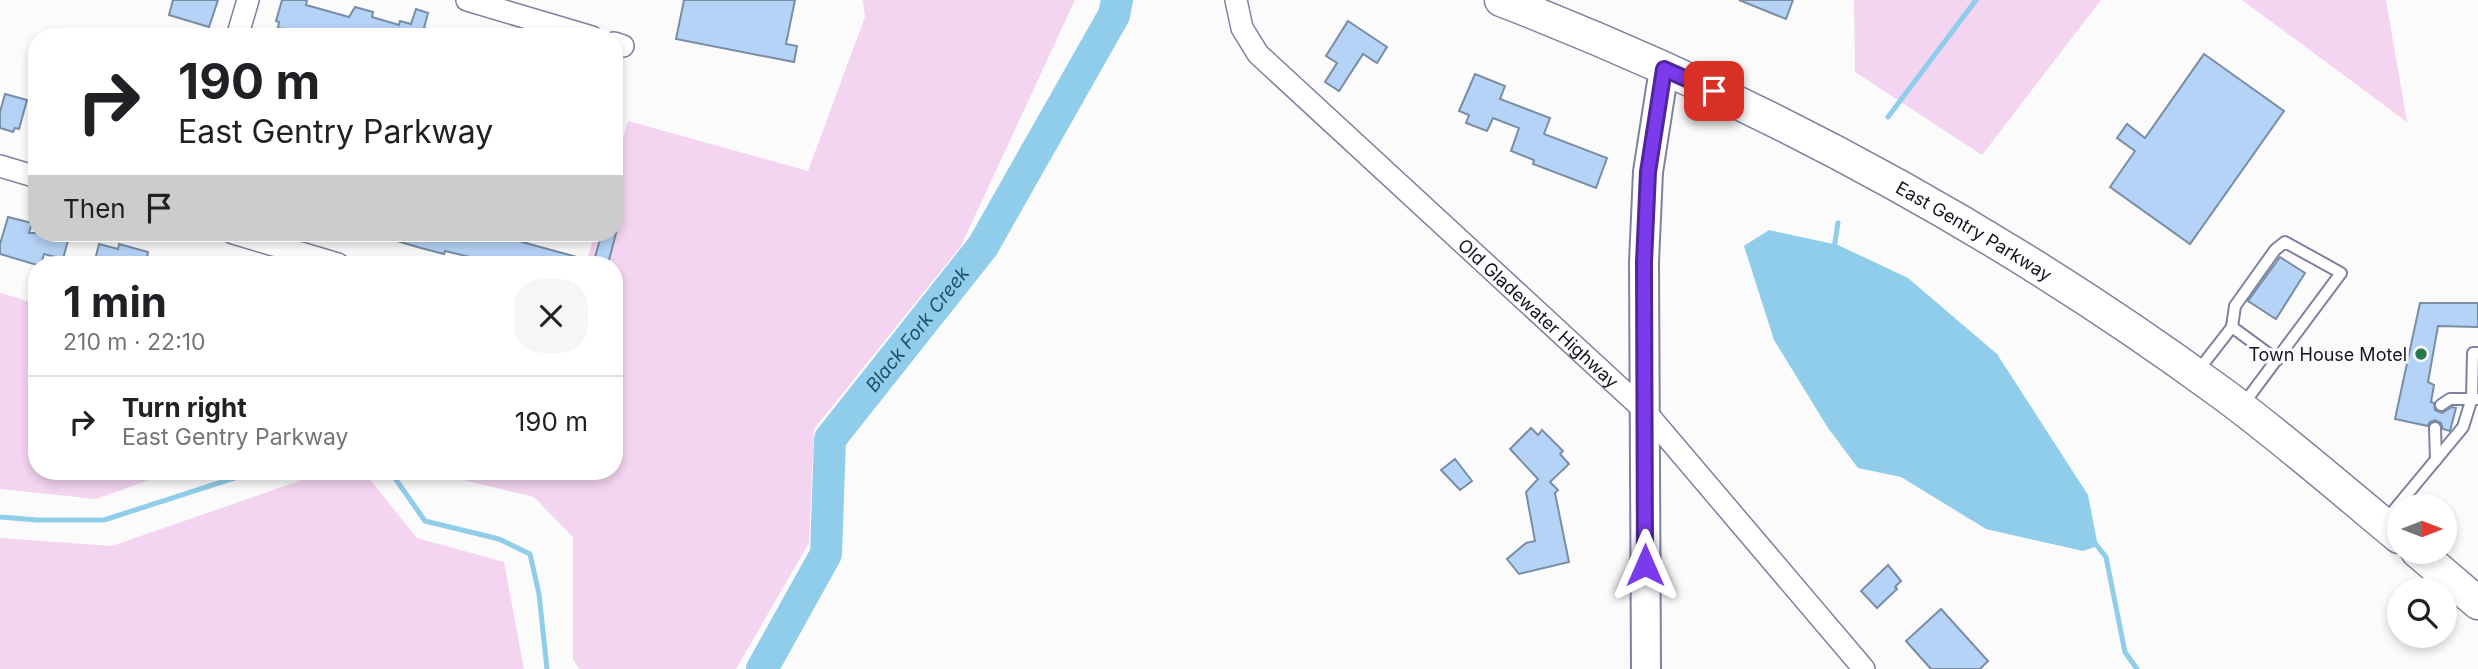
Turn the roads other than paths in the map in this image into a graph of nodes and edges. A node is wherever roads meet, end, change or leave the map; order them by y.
1 (248, 0) edge
2 (467, 0) edge
3 (1236, 0) edge
4 (1501, 0) edge
5 (240, 28) edge
6 (562, 28) edge
7 (1664, 69) junction
8 (0, 166) edge
9 (28, 174) edge
10 (263, 242) edge
11 (311, 256) edge
12 (2232, 327) junction
13 (2478, 353) edge
14 (2277, 360) junction
15 (2195, 374) junction
16 (2475, 399) edge
17 (2441, 405) dead end
18 (2241, 408) junction
19 (1644, 410) junction
20 (2435, 428) dead end
21 (2436, 460) junction
22 (2414, 494) edge
23 (2387, 527) edge
24 (2432, 564) edge
25 (2478, 603) edge
26 (1646, 669) edge
27 (1864, 669) edge

1 - 5 street
2 - 6 street
3 - 19 street, Old Gladewater Highway
4 - 7 main road, East Gentry Parkway
7 - 15 main road, East Gentry Parkway
7 - 19 street
8 - 9 street
10 - 11 street
12 - 14 lane
12 - 14 lane
12 - 15 lane
13 - 16 lane
14 - 18 lane
15 - 18 main road, East Gentry Parkway
16 - 17 lane
16 - 21 lane
18 - 23 main road, East Gentry Parkway
19 - 26 street
19 - 27 street, Old Gladewater Highway
20 - 21 lane
21 - 22 lane
24 - 25 main road

